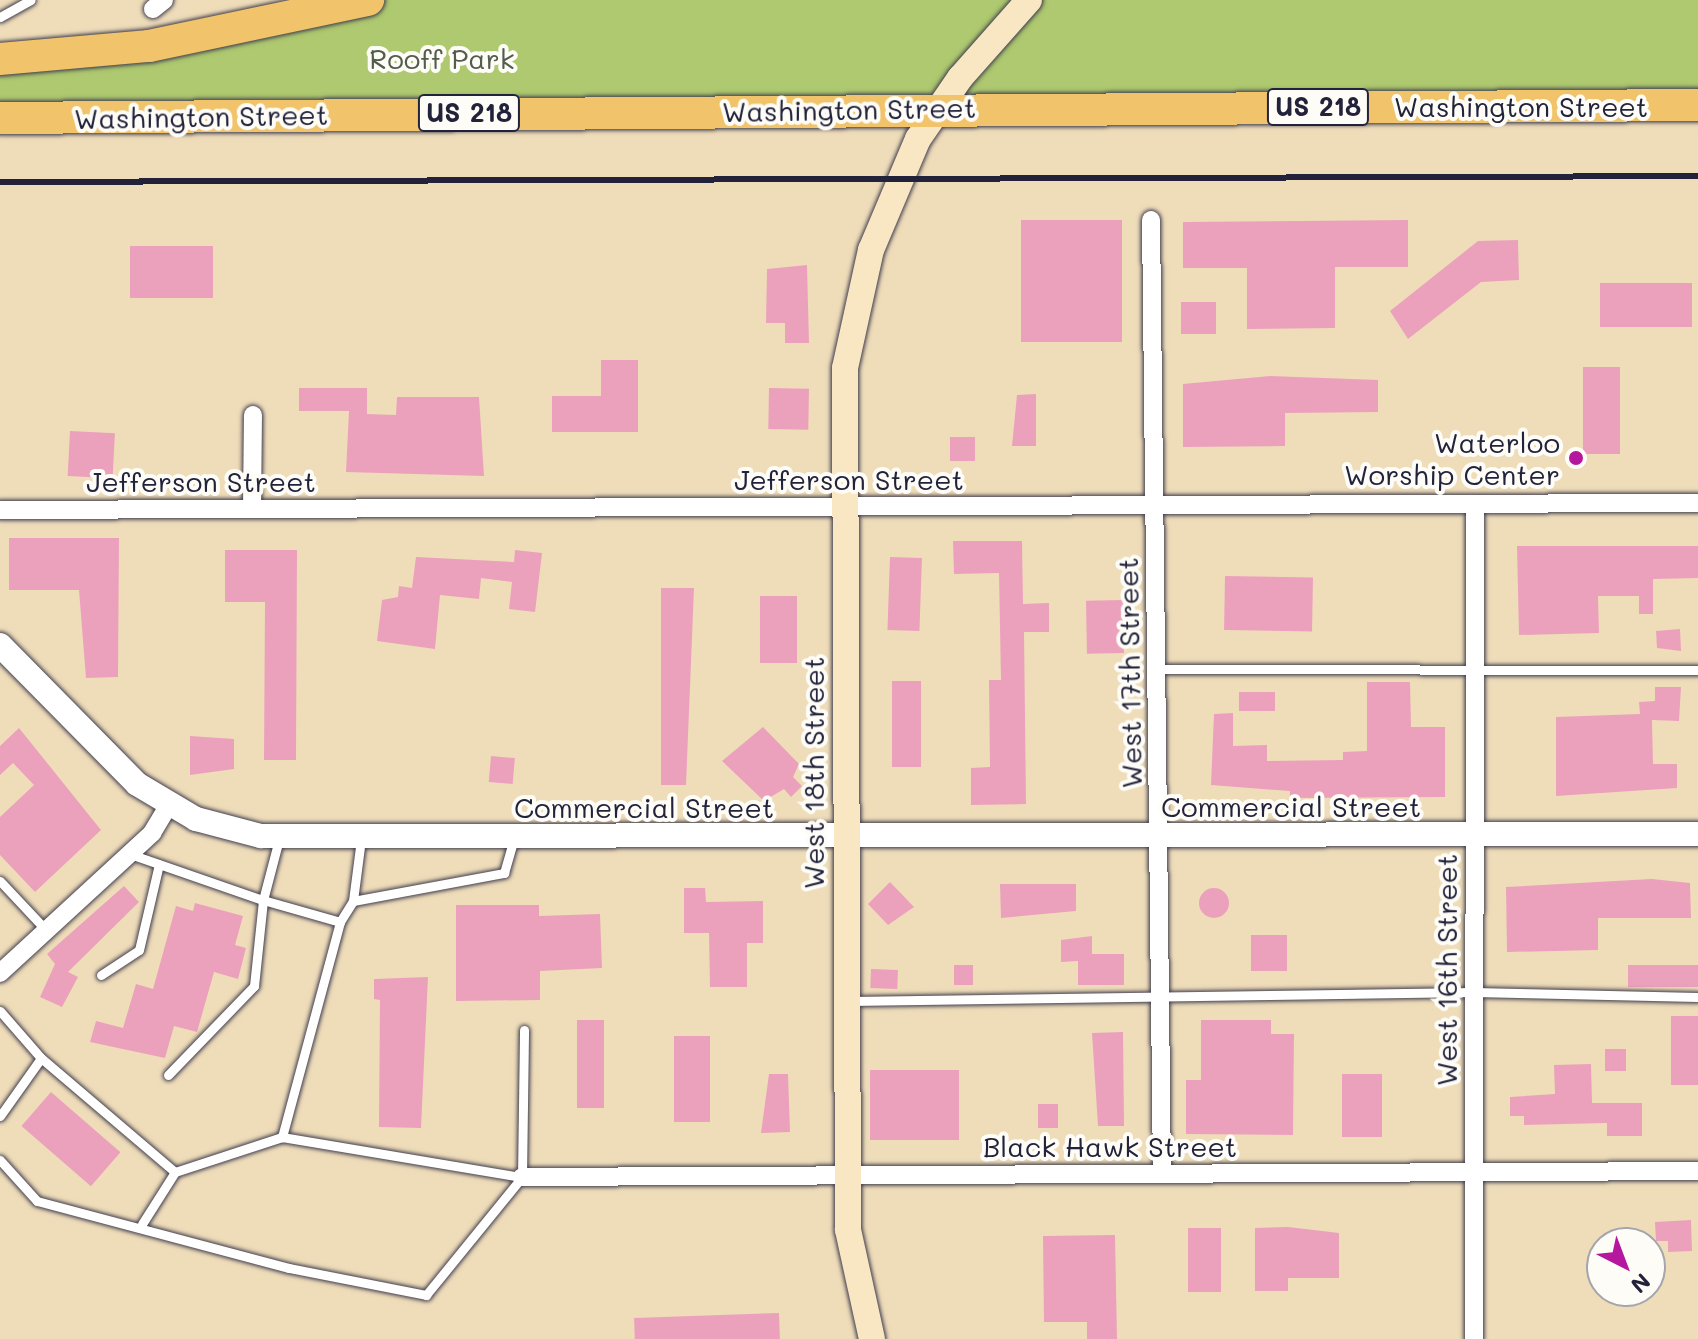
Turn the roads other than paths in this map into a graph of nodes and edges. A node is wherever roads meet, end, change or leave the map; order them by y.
1 (31, 0) edge
2 (368, 0) edge
3 (1029, 0) edge
4 (324, 4) edge
5 (272, 11) edge
6 (0, 17) edge
7 (0, 59) edge
8 (1698, 105) edge
9 (939, 108) junction
10 (0, 118) edge
11 (1151, 220) dead end
12 (253, 415) dead end
13 (1698, 503) edge
14 (1475, 504) junction
15 (1155, 506) junction
16 (845, 507) junction
17 (252, 508) junction
18 (0, 510) edge
19 (0, 645) edge
20 (1156, 669) junction
21 (1475, 669) junction
22 (1698, 670) edge
23 (168, 806) junction
24 (1698, 834) edge
25 (1475, 835) junction
26 (279, 836) junction
27 (362, 836) junction
28 (1158, 836) junction
29 (514, 837) junction
30 (844, 837) junction
31 (130, 854) junction
32 (159, 864) junction
33 (0, 881) edge
34 (263, 900) junction
35 (353, 901) junction
36 (340, 922) junction
37 (47, 931) junction
38 (0, 973) edge
39 (101, 975) dead end
40 (1474, 992) junction
41 (1698, 997) edge
42 (1160, 1000) junction
43 (846, 1001) junction
44 (0, 1011) edge
45 (524, 1030) dead end
46 (41, 1058) junction
47 (168, 1075) dead end
48 (0, 1116) edge
49 (282, 1137) junction
50 (0, 1160) edge
51 (1698, 1171) edge
52 (175, 1172) junction
53 (1474, 1172) junction
54 (1162, 1174) junction
55 (847, 1175) junction
56 (522, 1177) junction
57 (142, 1224) junction
58 (872, 1339) edge
59 (1474, 1339) edge

1 - 6 lane
2 - 4 highway
3 - 9 main road, West 18th Street
4 - 5 highway
5 - 7 highway
8 - 9 highway, Washington Street / US 218
9 - 10 highway, Washington Street / US 218
9 - 16 main road, West 18th Street
11 - 15 street, West 17th Street
12 - 17 street
13 - 14 street, Jefferson Street
14 - 15 street, Jefferson Street
14 - 21 street, West 16th Street
15 - 16 street, Jefferson Street
15 - 20 street, West 17th Street
16 - 17 street, Jefferson Street
16 - 30 main road, West 18th Street
17 - 18 street, Jefferson Street
19 - 23 street, Commercial Street
20 - 21 lane
20 - 28 street, West 17th Street
21 - 22 lane
21 - 25 street, West 16th Street
23 - 26 street, Commercial Street
23 - 31 street
24 - 25 street, Commercial Street
25 - 28 street, Commercial Street
25 - 40 street, West 16th Street
26 - 27 street, Commercial Street
26 - 34 lane
27 - 29 street, Commercial Street
27 - 35 lane
28 - 30 street, Commercial Street
28 - 42 street, West 17th Street
29 - 30 street, Commercial Street
29 - 35 lane
30 - 43 main road, West 18th Street
31 - 32 lane
31 - 37 street
32 - 34 lane
32 - 39 lane
33 - 37 lane
34 - 36 lane
34 - 47 lane
35 - 36 lane
36 - 49 lane
37 - 38 street
40 - 41 lane
40 - 42 lane
40 - 53 street, West 16th Street
42 - 43 lane
42 - 54 street, West 17th Street
43 - 55 main road, West 18th Street
44 - 46 lane
45 - 56 lane
46 - 48 lane
46 - 52 lane
49 - 52 lane
49 - 56 lane
50 - 57 lane
51 - 53 street, Black Hawk Street
52 - 57 lane
53 - 54 street, Black Hawk Street
53 - 59 street, West 16th Street
54 - 55 street, Black Hawk Street
55 - 56 street, Black Hawk Street
55 - 58 main road, West 18th Street
56 - 57 lane

